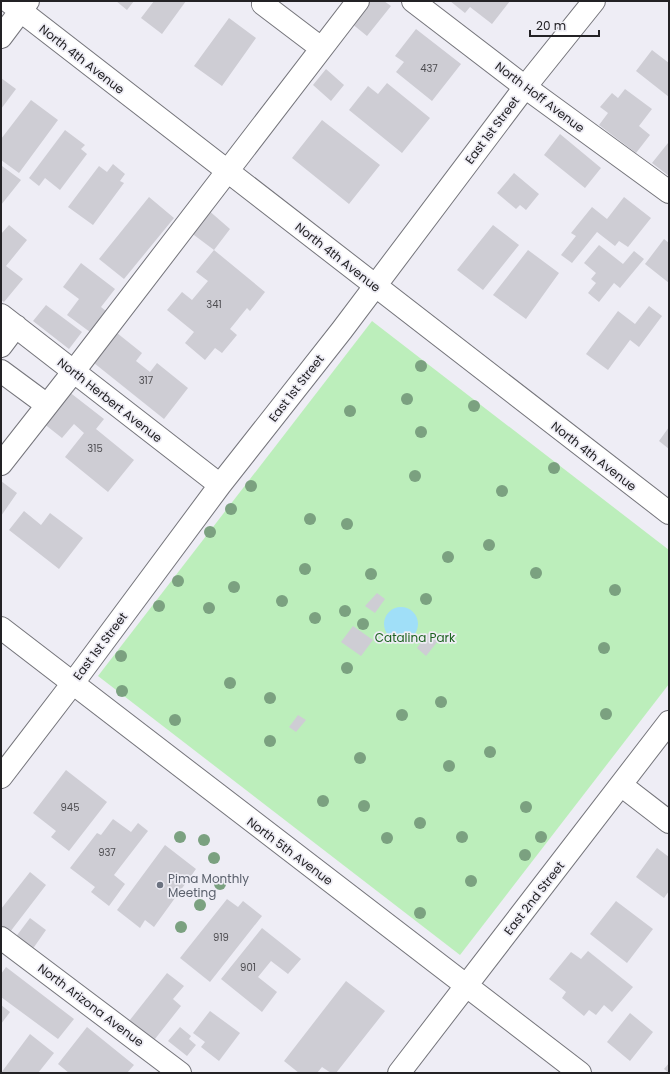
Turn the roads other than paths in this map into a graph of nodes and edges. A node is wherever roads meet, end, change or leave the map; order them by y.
1 (264, 1) edge
2 (358, 1) edge
3 (413, 1) edge
4 (594, 1) edge
5 (19, 4) edge
6 (1, 37) edge
7 (321, 48) junction
8 (525, 87) junction
9 (227, 170) junction
10 (669, 192) edge
11 (374, 286) junction
12 (8, 320) edge
13 (1, 346) edge
14 (1, 371) edge
15 (74, 371) junction
16 (47, 405) junction
17 (1, 464) edge
18 (220, 485) junction
19 (669, 514) edge
20 (1, 628) edge
21 (73, 683) junction
22 (669, 722) edge
23 (1, 777) edge
24 (621, 785) junction
25 (669, 822) edge
26 (1, 938) edge
27 (467, 985) junction
28 (180, 1073) edge
29 (399, 1073) edge
30 (580, 1073) edge

1 - 7 street
2 - 7 street
3 - 8 street, North Hoff Avenue
4 - 8 street, East 1st Street
5 - 6 street
5 - 9 street, North 4th Avenue
7 - 9 street
8 - 10 street, North Hoff Avenue
8 - 11 street, East 1st Street
9 - 11 street, North 4th Avenue
9 - 15 street
11 - 18 street, East 1st Street
11 - 19 street, North 4th Avenue
12 - 13 street
12 - 15 street, North Herbert Avenue
14 - 16 street
15 - 16 street
15 - 18 street, North Herbert Avenue
16 - 17 street
18 - 21 street, East 1st Street
20 - 21 street, North 5th Avenue
21 - 23 street, East 1st Street
21 - 27 street, North 5th Avenue
22 - 24 street, East 2nd Street
24 - 25 street
24 - 27 street, East 2nd Street
26 - 28 street, North Arizona Avenue
27 - 29 street, East 2nd Street
27 - 30 street, North 5th Avenue

